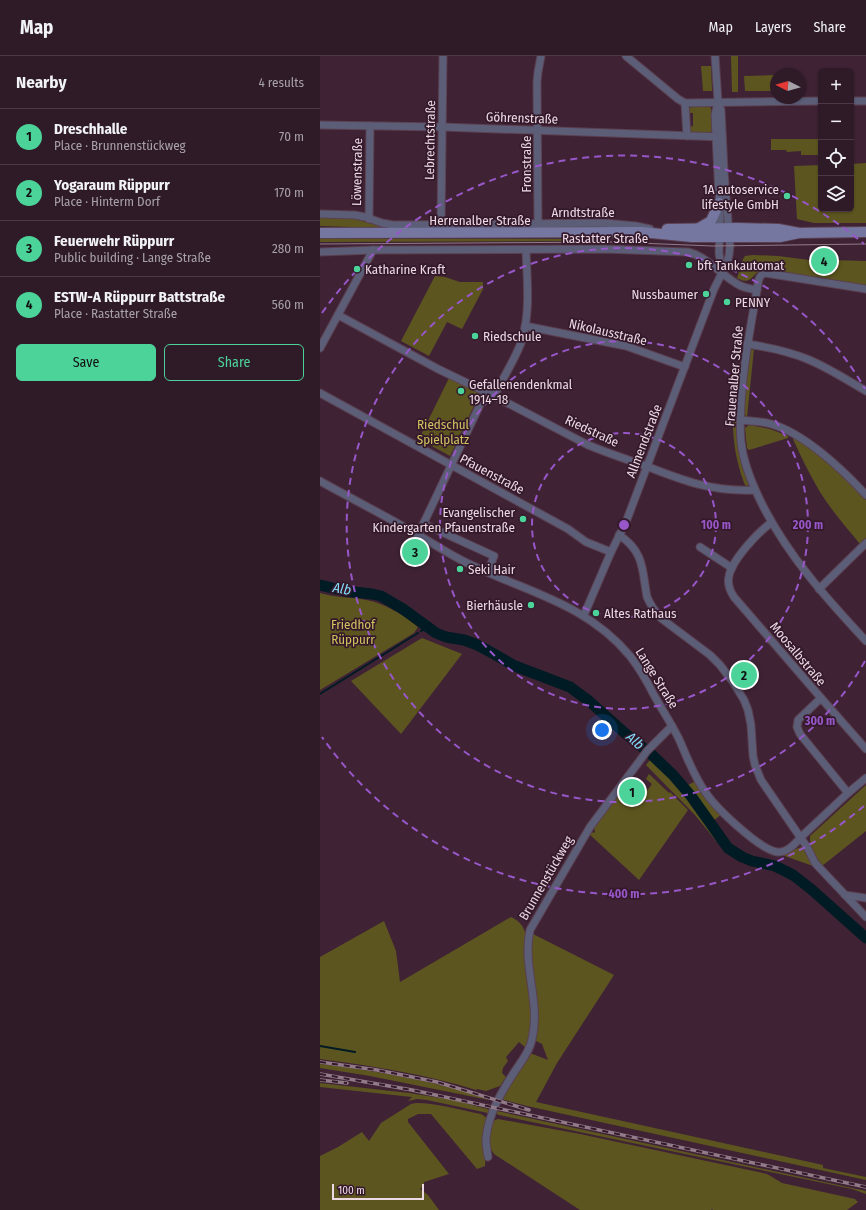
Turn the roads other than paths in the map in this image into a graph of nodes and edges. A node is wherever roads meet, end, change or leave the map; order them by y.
1 (443, 56) edge
2 (541, 56) edge
3 (626, 56) edge
4 (715, 56) edge
5 (818, 101) edge
6 (854, 101) edge
7 (866, 101) edge
8 (718, 102) junction
9 (686, 103) junction
10 (320, 125) edge
11 (370, 126) junction
12 (443, 127) junction
13 (538, 130) junction
14 (687, 136) junction
15 (719, 137) junction
16 (719, 203) junction
17 (320, 214) edge
18 (369, 219) junction
19 (441, 224) junction
20 (538, 224) junction
21 (698, 228) junction
22 (654, 230) junction
23 (641, 232) junction
24 (866, 232) edge
25 (320, 233) edge
26 (724, 233) junction
27 (373, 250) junction
28 (526, 250) junction
29 (320, 252) edge
30 (722, 273) junction
31 (866, 289) edge
32 (757, 290) junction
33 (338, 315) junction
34 (525, 326) junction
35 (747, 344) junction
36 (320, 348) edge
37 (685, 367) junction
38 (866, 391) edge
39 (486, 392) junction
40 (320, 393) edge
41 (494, 396) junction
42 (740, 420) junction
43 (450, 465) junction
44 (646, 467) junction
45 (320, 481) edge
46 (755, 490) junction
47 (865, 493) edge
48 (772, 523) junction
49 (424, 524) junction
50 (418, 535) junction
51 (619, 535) junction
52 (866, 543) edge
53 (700, 547) dead end
54 (611, 552) junction
55 (732, 568) junction
56 (488, 572) junction
57 (820, 589) junction
58 (584, 616) junction
59 (866, 641) edge
60 (821, 698) junction
61 (672, 726) junction
62 (866, 749) edge
63 (866, 778) edge
64 (848, 793) junction
65 (801, 838) junction
66 (845, 896) junction
67 (866, 898) edge
68 (866, 918) edge
69 (488, 1157) dead end

1 - 12 street, Lebrechtstraße
2 - 13 street, Fronstraße
3 - 9 street
4 - 8 street
5 - 8 street
6 - 7 street
8 - 9 street
8 - 15 street
9 - 14 street
10 - 11 street, Göhrenstraße
11 - 12 street, Göhrenstraße
11 - 18 street, Löwenstraße
12 - 13 street, Göhrenstraße
12 - 19 street, Lebrechtstraße
13 - 14 street, Göhrenstraße
13 - 20 street, Fronstraße
14 - 15 street, Göhrenstraße
15 - 16 street
15 - 26 street
16 - 21 main road
16 - 26 street
17 - 18 street, Arndtstraße
18 - 19 street, Arndtstraße
19 - 20 street, Arndtstraße
20 - 22 street, Arndtstraße
21 - 22 main road, Herrenalber Straße
21 - 26 main road, Herrenalber Straße
22 - 23 main road, Herrenalber Straße
23 - 25 main road, Herrenalber Straße
23 - 26 main road, Herrenalber Straße
24 - 26 main road, Herrenalber Straße
26 - 30 street
26 - 30 street, Allmendstraße
27 - 28 street, Rastatter Straße
27 - 29 street, Rastatter Straße
27 - 33 street
28 - 30 street, Rastatter Straße
28 - 34 street
30 - 32 street, Rastatter Straße
30 - 37 street, Allmendstraße
31 - 32 street
32 - 35 street, Frauenalber Straße
33 - 36 street
33 - 39 street
34 - 37 street, Nikolausstraße
34 - 41 street
35 - 38 street
35 - 42 street, Frauenalber Straße
37 - 44 street, Allmendstraße
39 - 41 street, Riedstraße
39 - 43 street
40 - 43 street, Pfauenstraße
41 - 44 street, Riedstraße
42 - 46 street, Frauenalber Straße
42 - 47 street
43 - 49 street
43 - 54 street, Pfauenstraße
44 - 46 street, Riedstraße
44 - 51 street, Allmendstraße
45 - 50 street, Lange Straße
46 - 48 street, Frauenalber Straße
48 - 55 street, Moosalbstraße
48 - 57 street, Frauenalber Straße
49 - 50 street
49 - 56 street
50 - 56 street, Lange Straße
51 - 54 street, Allmendstraße
51 - 65 street
52 - 57 street
53 - 55 street
54 - 58 street, Allmendstraße
55 - 60 street, Moosalbstraße
56 - 58 street, Lange Straße
57 - 59 street, Frauenalber Straße
58 - 61 street, Lange Straße
60 - 62 street, Moosalbstraße
60 - 64 street
61 - 65 street, Lange Straße
61 - 69 street, Brunnenstückweg
63 - 64 street, Lange Straße
64 - 65 street, Lange Straße
65 - 66 street
66 - 67 street
66 - 68 street

